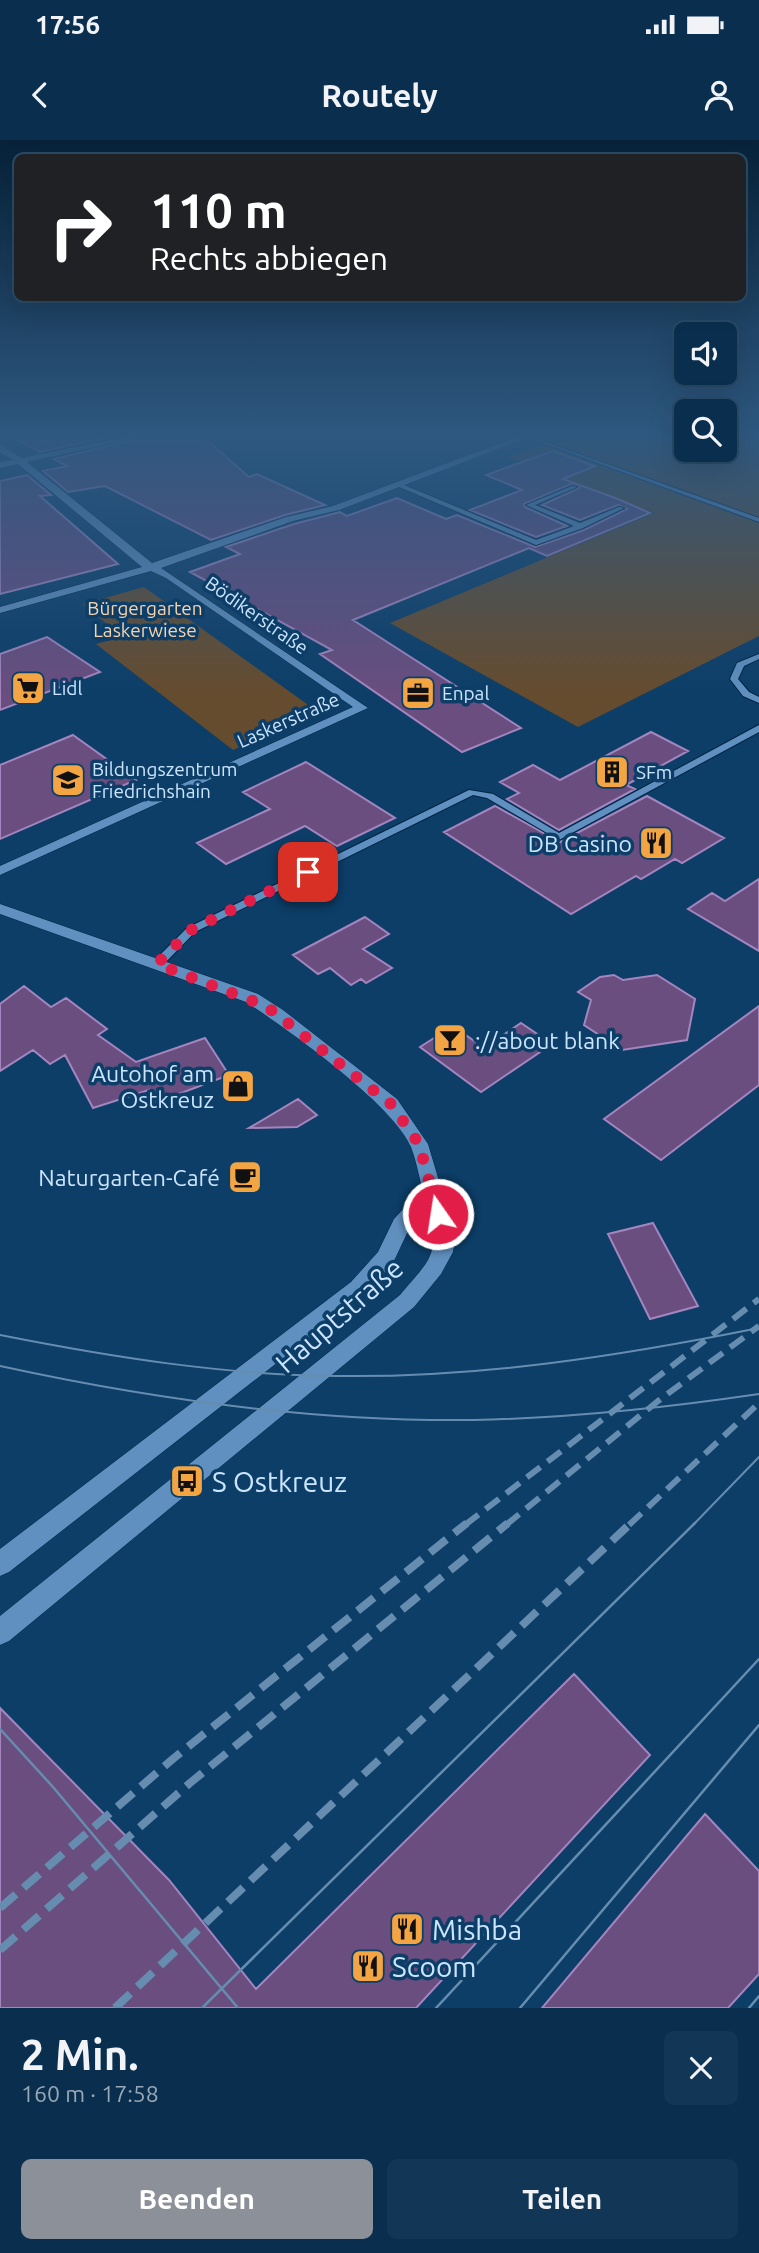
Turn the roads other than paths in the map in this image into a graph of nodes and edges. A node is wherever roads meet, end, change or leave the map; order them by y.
1 (94, 520) edge
2 (293, 520) edge
3 (482, 520) edge
4 (566, 520) edge
5 (593, 520) edge
6 (580, 526) junction
7 (153, 567) junction
8 (0, 610) edge
9 (759, 656) edge
10 (759, 700) edge
11 (362, 708) joint
12 (759, 727) edge
13 (0, 870) edge
14 (0, 909) edge
15 (157, 964) junction
16 (431, 1192) junction
17 (0, 1564) edge
18 (0, 1632) edge

1 - 7 street, Bödikerstraße
2 - 7 street
3 - 6 lane
4 - 6 lane
5 - 6 lane
7 - 8 street
7 - 11 street, Bödikerstraße
9 - 10 lane
11 - 13 street, Laskerstraße
12 - 15 lane
14 - 15 street
15 - 16 street
16 - 17 street, Hauptstraße
16 - 18 street, Hauptstraße

